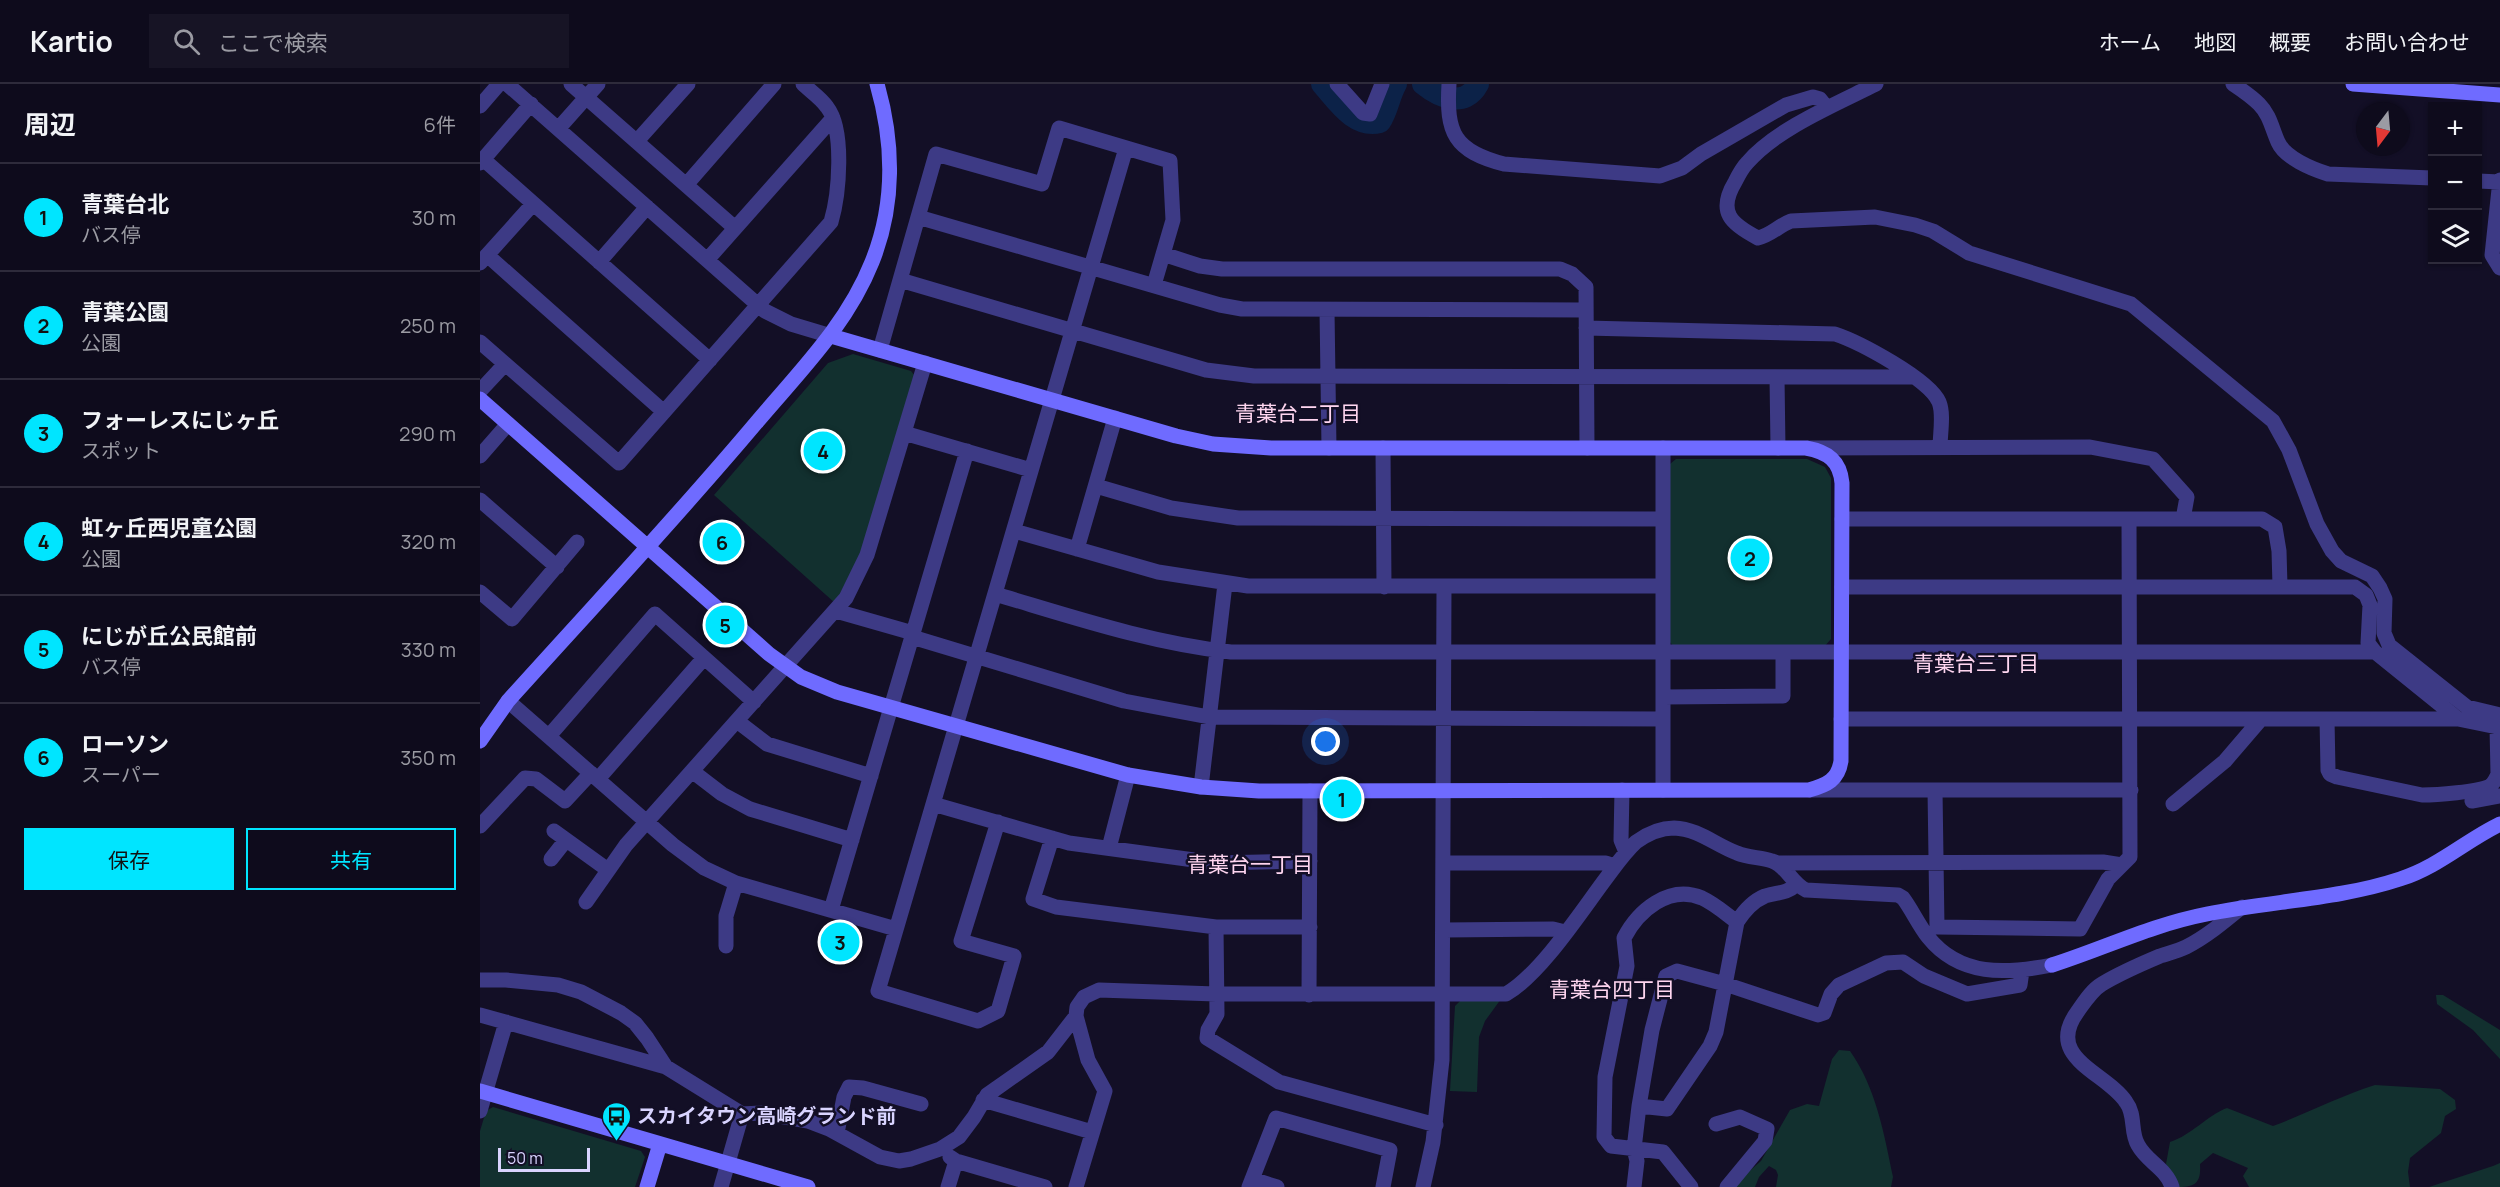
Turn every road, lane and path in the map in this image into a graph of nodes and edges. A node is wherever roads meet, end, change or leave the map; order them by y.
1 (499, 84) edge
2 (507, 84) edge
3 (571, 84) edge
4 (598, 84) edge
5 (688, 84) edge
6 (774, 84) edge
7 (803, 84) edge
8 (877, 84) edge
9 (1337, 84) edge
10 (1382, 84) edge
11 (1876, 84) edge
12 (2233, 84) edge
13 (2353, 84) edge
14 (1449, 87) edge
15 (2500, 95) edge
16 (586, 97) junction
17 (531, 104) junction
18 (480, 106) edge
19 (1827, 108) junction
20 (833, 118) junction
21 (558, 129) junction
22 (637, 141) junction
23 (1126, 148) junction
24 (481, 161) edge
25 (2428, 178) edge
26 (2482, 181) edge
27 (2500, 181) edge
28 (686, 185) junction
29 (533, 204) junction
30 (647, 207) junction
31 (918, 216) junction
32 (735, 228) junction
33 (1163, 254) junction
34 (484, 259) edge
35 (707, 260) junction
36 (599, 262) junction
37 (1091, 267) junction
38 (2500, 268) edge
39 (900, 280) junction
40 (1154, 285) junction
41 (759, 305) junction
42 (1327, 310) junction
43 (1586, 310) junction
44 (1586, 328) junction
45 (1073, 331) junction
46 (831, 336) junction
47 (480, 342) edge
48 (880, 350) junction
49 (710, 360) junction
50 (925, 363) junction
51 (505, 364) junction
52 (1328, 376) junction
53 (1586, 377) junction
54 (1777, 377) junction
55 (1912, 377) junction
56 (480, 392) edge
57 (480, 399) edge
58 (1052, 400) junction
59 (664, 412) junction
60 (1115, 418) junction
61 (508, 424) junction
62 (904, 433) junction
63 (1329, 448) junction
64 (1383, 448) junction
65 (1587, 448) junction
66 (1663, 448) junction
67 (1778, 448) junction
68 (1806, 448) junction
69 (1843, 448) junction
70 (1940, 448) junction
71 (967, 451) junction
72 (480, 456) edge
73 (1032, 470) junction
74 (1842, 483) junction
75 (1096, 486) junction
76 (480, 500) edge
77 (1663, 519) junction
78 (1842, 519) junction
79 (2129, 519) junction
80 (2183, 519) junction
81 (1383, 520) junction
82 (1014, 531) junction
83 (577, 542) dead end
84 (647, 547) junction
85 (1077, 549) junction
86 (556, 567) junction
87 (1225, 584) junction
88 (1663, 586) junction
89 (2280, 586) junction
90 (1384, 587) junction
91 (1444, 587) junction
92 (1842, 587) junction
93 (2130, 587) junction
94 (480, 592) edge
95 (995, 594) junction
96 (836, 611) junction
97 (912, 635) junction
98 (1217, 651) junction
99 (1444, 652) junction
100 (1663, 652) junction
101 (1783, 652) junction
102 (1842, 652) junction
103 (2131, 652) junction
104 (2375, 652) junction
105 (976, 656) junction
106 (704, 658) junction
107 (786, 667) junction
108 (1663, 697) junction
109 (508, 701) junction
110 (754, 702) junction
111 (891, 707) junction
112 (2500, 715) edge
113 (1209, 717) junction
114 (1663, 719) junction
115 (1841, 719) junction
116 (2132, 719) junction
117 (2261, 719) junction
118 (2327, 719) junction
119 (2458, 719) junction
120 (1444, 720) junction
121 (737, 721) junction
122 (956, 726) junction
123 (549, 736) junction
124 (480, 741) edge
125 (1841, 761) junction
126 (692, 771) junction
127 (1128, 775) junction
128 (595, 776) junction
129 (871, 776) junction
130 (1201, 787) junction
131 (1622, 790) junction
132 (1663, 790) junction
133 (1809, 790) junction
134 (1841, 790) junction
135 (1935, 790) junction
136 (2131, 790) junction
137 (1310, 791) junction
138 (1444, 791) junction
139 (2500, 796) edge
140 (933, 804) junction
141 (2173, 804) dead end
142 (2451, 804) dead end
143 (647, 822) junction
144 (998, 822) junction
145 (2500, 824) edge
146 (480, 826) edge
147 (1052, 838) junction
148 (852, 840) junction
149 (1109, 848) junction
150 (1626, 852) junction
151 (551, 860) dead end
152 (1310, 861) junction
153 (1444, 863) junction
154 (1779, 863) junction
155 (1936, 863) junction
156 (2122, 865) junction
157 (1615, 866) junction
158 (608, 870) junction
159 (736, 883) junction
160 (1796, 885) junction
161 (586, 902) dead end
162 (2242, 907) junction
163 (831, 910) junction
164 (1737, 922) junction
165 (1216, 927) junction
166 (1310, 927) junction
167 (896, 929) junction
168 (1444, 930) junction
169 (1565, 932) junction
170 (726, 946) dead end
171 (2022, 971) junction
172 (480, 980) edge
173 (1725, 984) junction
174 (1216, 994) junction
175 (1443, 994) junction
176 (1310, 995) junction
177 (480, 1015) edge
178 (1076, 1016) junction
179 (506, 1022) junction
180 (666, 1067) junction
181 (483, 1092) edge
182 (983, 1100) junction
183 (921, 1104) dead end
184 (1639, 1106) junction
185 (480, 1111) edge
186 (742, 1114) junction
187 (1716, 1124) dead end
188 (1436, 1125) junction
189 (1092, 1132) junction
190 (837, 1133) junction
191 (660, 1144) junction
192 (940, 1149) junction
193 (1634, 1149) junction
194 (956, 1161) junction
195 (728, 1164) junction
196 (1250, 1183) edge
197 (647, 1187) edge
198 (721, 1187) edge
199 (808, 1187) edge
200 (948, 1187) edge
201 (1045, 1187) edge
202 (1076, 1187) edge
203 (1277, 1187) edge
204 (1383, 1187) edge
205 (1423, 1187) edge
206 (1634, 1187) edge
207 (1691, 1187) edge
208 (1727, 1187) edge
209 (2172, 1187) edge

1 - 18 street
2 - 17 street
3 - 16 street
4 - 16 street
5 - 22 street
6 - 28 street
7 - 20 street
8 - 46 street
9 - 10 street
11 - 19 street
12 - 25 street
13 - 15 street
14 - 19 street
16 - 21 street
16 - 22 street
17 - 21 street
17 - 24 street
19 - 112 street
20 - 32 street
20 - 41 street
21 - 30 street
22 - 28 street
23 - 31 street
23 - 33 street
23 - 37 street
24 - 29 street
26 - 27 street
27 - 38 street
28 - 32 street
29 - 34 street
29 - 36 street
30 - 35 street
30 - 36 street
31 - 37 street
31 - 39 street
32 - 35 street
33 - 40 street
33 - 43 street
34 - 59 street
35 - 41 street
36 - 49 street
37 - 40 street
37 - 45 street
39 - 45 street
39 - 48 street
40 - 42 street
41 - 46 street
41 - 49 street
42 - 43 street
42 - 52 street
43 - 44 street
44 - 53 street
44 - 55 street
45 - 52 street
45 - 58 street
46 - 48 street
46 - 84 street
47 - 51 street
48 - 50 street
49 - 59 street
50 - 58 street
50 - 62 street
51 - 56 street
51 - 59 street
52 - 53 street
52 - 63 street
53 - 54 street
53 - 65 street
54 - 55 street
54 - 67 street
55 - 70 street
57 - 61 street
58 - 60 street
58 - 73 street
60 - 63 street
60 - 75 street
61 - 72 street
61 - 84 street
62 - 71 street
62 - 96 street
63 - 64 street
64 - 65 street
64 - 81 street
65 - 66 street
66 - 67 street
66 - 77 street
67 - 68 street
68 - 69 street
68 - 74 street
69 - 70 street
69 - 74 street
70 - 80 street
71 - 73 street
71 - 97 street
73 - 82 street
74 - 78 street
75 - 81 street
75 - 85 street
76 - 86 street
77 - 81 street
77 - 88 street
78 - 79 street
78 - 92 street
79 - 80 street
79 - 93 street
80 - 89 street
81 - 90 street
82 - 85 street
82 - 95 street
83 - 86 street
84 - 107 street
84 - 109 street
85 - 87 street
86 - 94 street
87 - 90 street
87 - 98 street
88 - 91 street
88 - 100 street
89 - 93 street
89 - 104 street
90 - 91 street
91 - 99 street
92 - 93 street
92 - 102 street
93 - 103 street
95 - 98 street
95 - 105 street
96 - 97 street
96 - 107 street
97 - 105 street
97 - 111 street
98 - 99 street
98 - 113 street
99 - 100 street
99 - 120 street
100 - 101 street
100 - 108 street
101 - 102 street
101 - 108 street
102 - 103 street
102 - 115 street
103 - 104 street
103 - 116 street
104 - 119 street
105 - 113 street
105 - 122 street
106 - 110 street
106 - 123 street
106 - 128 street
107 - 110 street
107 - 111 street
108 - 114 street
109 - 123 street
109 - 124 street
110 - 121 street
111 - 122 street
111 - 129 street
113 - 120 street
113 - 130 street
114 - 120 street
114 - 132 street
115 - 116 street
115 - 125 street
116 - 117 street
116 - 136 street
117 - 118 street
117 - 141 street
118 - 119 street
118 - 119 street
120 - 138 street
121 - 126 street
121 - 129 street
122 - 127 street
122 - 140 street
123 - 128 street
125 - 133 street
125 - 134 street
126 - 143 street
126 - 148 street
127 - 130 street
127 - 149 street
128 - 143 street
128 - 146 street
129 - 148 street
130 - 137 street
131 - 132 street
131 - 138 street
131 - 150 street
132 - 133 street
133 - 134 street
134 - 135 street
135 - 136 street
135 - 155 street
136 - 156 street
137 - 138 street
137 - 152 street
138 - 153 street
139 - 142 street
140 - 144 street
140 - 167 street
143 - 158 street
143 - 159 street
144 - 147 street
144 - 167 street
145 - 162 street
147 - 149 street
147 - 165 street
148 - 163 street
149 - 152 street
150 - 154 street
150 - 157 street
151 - 158 street
152 - 166 street
153 - 157 street
153 - 168 street
154 - 155 street
154 - 160 street
155 - 156 street
155 - 156 street
157 - 169 street
158 - 161 street
159 - 163 street
159 - 170 street
160 - 164 street
160 - 171 street
162 - 171 street
162 - 209 street
163 - 167 street
164 - 173 street
164 - 193 street
165 - 166 street
165 - 174 street
166 - 176 street
168 - 169 street
168 - 175 street
169 - 175 street
171 - 173 street
172 - 180 street
173 - 184 street
173 - 184 street
174 - 176 street
174 - 178 street
174 - 188 street
175 - 176 street
175 - 188 street
177 - 179 street
178 - 182 street
178 - 189 street
179 - 180 street
179 - 181 street
180 - 186 street
181 - 185 street
181 - 191 street
182 - 189 street
182 - 192 street
183 - 190 street
184 - 193 street
186 - 190 street
186 - 195 street
187 - 208 street
188 - 205 street
189 - 202 street
190 - 192 street
191 - 195 street
191 - 197 street
192 - 194 street
193 - 206 street
193 - 207 street
194 - 200 street
194 - 201 street
195 - 198 street
195 - 199 street
196 - 203 street
196 - 204 street

